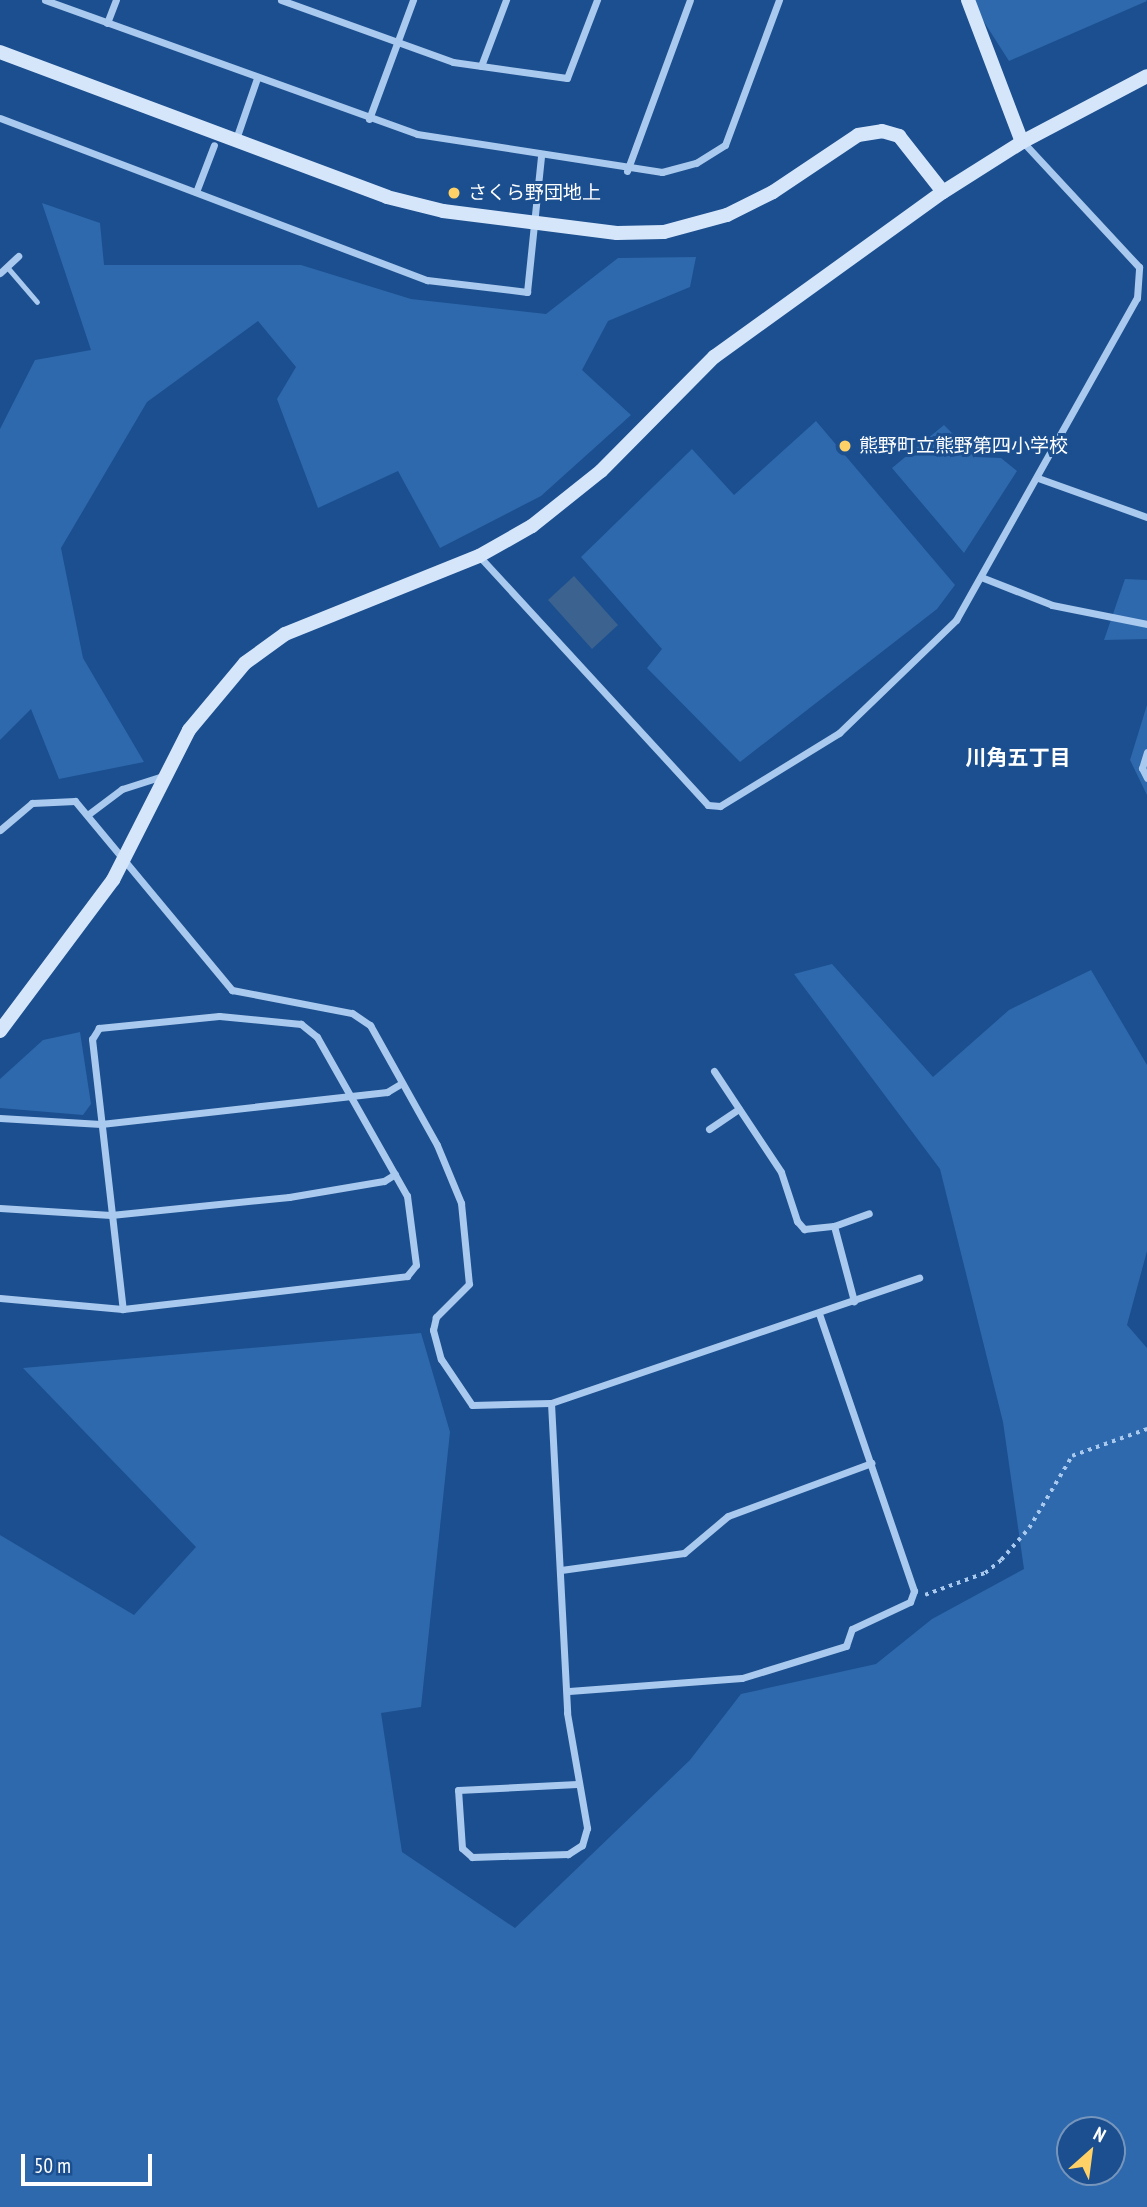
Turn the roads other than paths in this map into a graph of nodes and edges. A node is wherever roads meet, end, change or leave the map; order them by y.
1 (45, 0) edge
2 (116, 0) edge
3 (281, 0) edge
4 (313, 0) edge
5 (412, 0) edge
6 (506, 0) edge
7 (597, 0) edge
8 (690, 0) edge
9 (779, 0) edge
10 (968, 0) edge
11 (309, 10) junction
12 (107, 23) junction
13 (397, 43) junction
14 (0, 52) edge
15 (481, 66) junction
16 (1147, 76) edge
17 (257, 78) junction
18 (0, 118) edge
19 (369, 119) junction
20 (236, 139) junction
21 (1022, 142) junction
22 (214, 145) dead end
23 (541, 157) junction
24 (627, 170) junction
25 (196, 192) junction
26 (943, 192) junction
27 (534, 224) junction
28 (18, 256) dead end
29 (3, 270) edge
30 (37, 302) dead end
31 (1038, 478) junction
32 (1147, 517) edge
33 (480, 556) junction
34 (981, 577) junction
35 (1147, 624) edge
36 (1147, 751) edge
37 (166, 775) junction
38 (1147, 778) edge
39 (90, 813) junction
40 (0, 830) edge
41 (123, 865) junction
42 (0, 1031) edge
43 (714, 1072) dead end
44 (402, 1083) junction
45 (350, 1096) junction
46 (739, 1109) junction
47 (0, 1118) edge
48 (101, 1124) junction
49 (709, 1129) dead end
50 (395, 1174) junction
51 (0, 1208) edge
52 (869, 1213) dead end
53 (111, 1215) junction
54 (834, 1226) junction
55 (919, 1278) dead end
56 (0, 1297) edge
57 (854, 1301) junction
58 (123, 1309) junction
59 (819, 1313) junction
60 (551, 1403) junction
61 (871, 1463) junction
62 (561, 1570) junction
63 (569, 1691) junction
64 (577, 1784) junction

1 - 12 street
2 - 12 street
3 - 11 street
4 - 11 street
5 - 13 street
6 - 15 street
7 - 15 street
8 - 24 street
9 - 24 street
10 - 21 street
11 - 13 street
12 - 17 street
13 - 15 street
13 - 19 street
14 - 20 street
16 - 21 street
17 - 19 street
17 - 20 street
18 - 25 street
19 - 23 street
20 - 27 street
21 - 26 street
21 - 31 street
22 - 25 street
23 - 24 street
23 - 27 street
25 - 27 street
26 - 27 street
26 - 33 street
28 - 29 street
29 - 30 lane
31 - 32 street
31 - 34 street
33 - 34 street
33 - 37 street
34 - 35 street
36 - 38 street
37 - 39 street
37 - 41 street
39 - 40 street
39 - 41 street
41 - 42 street
41 - 44 street
43 - 46 street
44 - 45 street
44 - 60 street
45 - 48 street
45 - 48 street
45 - 50 street
46 - 49 street
46 - 54 street
47 - 48 street
48 - 53 street
50 - 53 street
50 - 58 street
51 - 53 street
52 - 54 street
53 - 58 street
54 - 57 street
55 - 57 street
56 - 58 street
57 - 59 street
59 - 60 street
59 - 61 street
60 - 62 street
61 - 62 street
61 - 63 street
62 - 63 street
63 - 64 street
64 - 64 street

